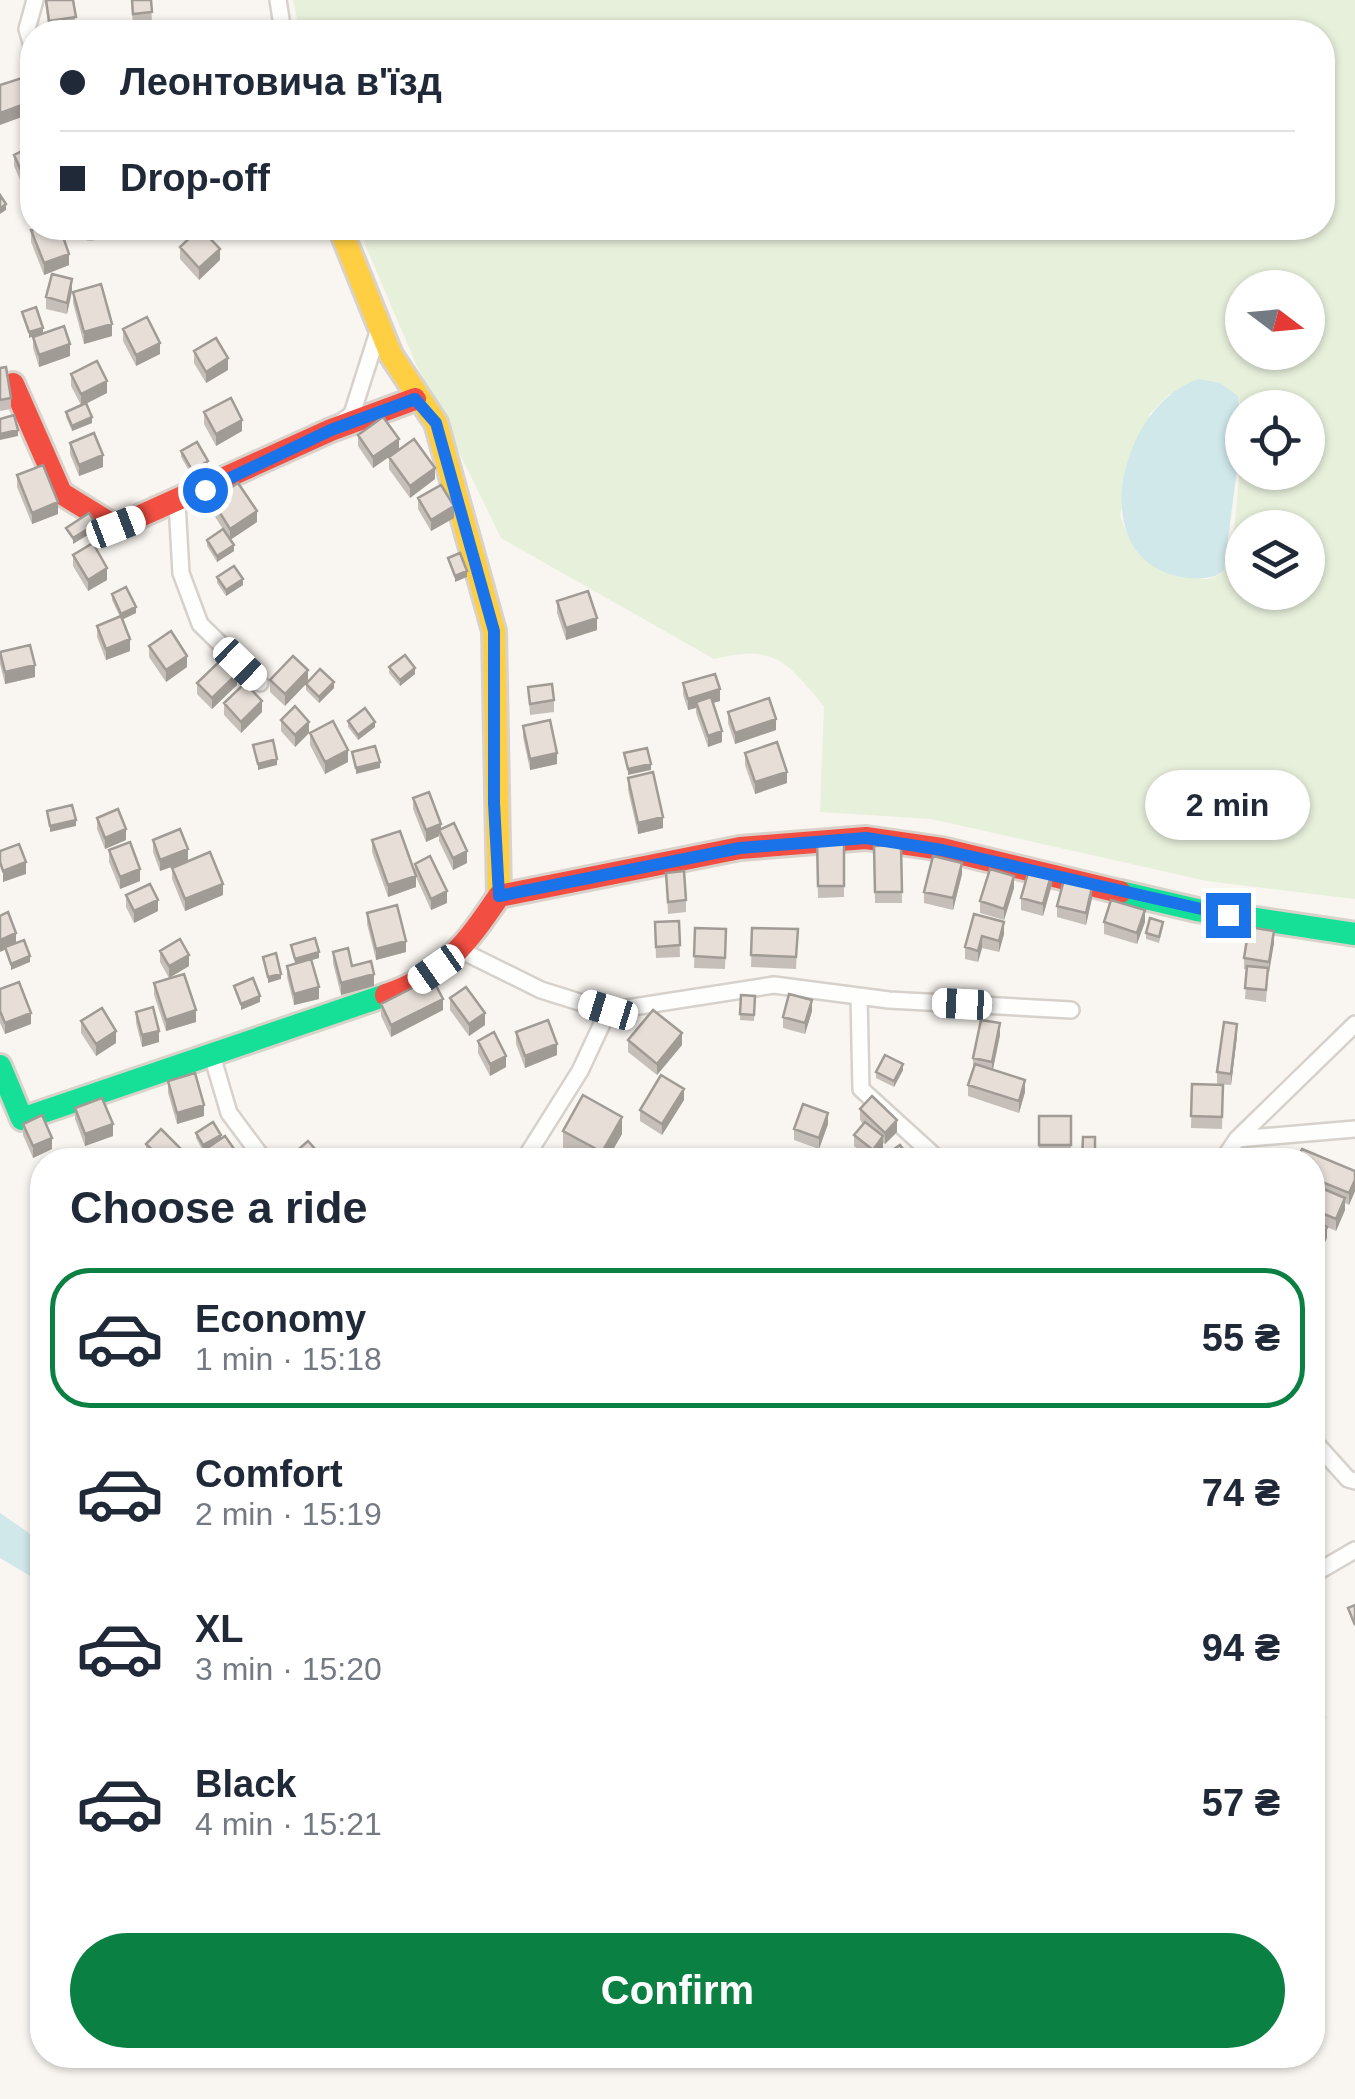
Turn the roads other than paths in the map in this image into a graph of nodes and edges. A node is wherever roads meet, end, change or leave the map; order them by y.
1 (344, 240) edge
2 (378, 332) junction
3 (12, 384) edge
4 (415, 399) junction
5 (331, 430) junction
6 (177, 504) junction
7 (260, 683) dead end
8 (499, 896) junction
9 (1355, 934) edge
10 (462, 951) junction
11 (859, 996) junction
12 (608, 1010) junction
13 (1071, 1010) dead end
14 (1355, 1024) edge
15 (211, 1052) junction
16 (0, 1066) edge
17 (1355, 1129) edge
18 (1236, 1139) junction
19 (255, 1148) edge
20 (532, 1148) edge
21 (926, 1148) edge
22 (1230, 1148) edge
23 (1325, 1454) edge
24 (1355, 1481) edge
25 (1355, 1550) edge
26 (1325, 1567) edge

1 - 2 street
2 - 4 street
2 - 5 street
3 - 6 street
4 - 5 street
4 - 8 street
5 - 6 street
6 - 7 street
8 - 9 street
8 - 10 street
10 - 12 street
10 - 15 street
11 - 12 street
11 - 13 street
11 - 21 street
12 - 20 street
14 - 18 street
15 - 16 street
15 - 19 street
17 - 18 street
18 - 22 street
23 - 24 street
25 - 26 street

